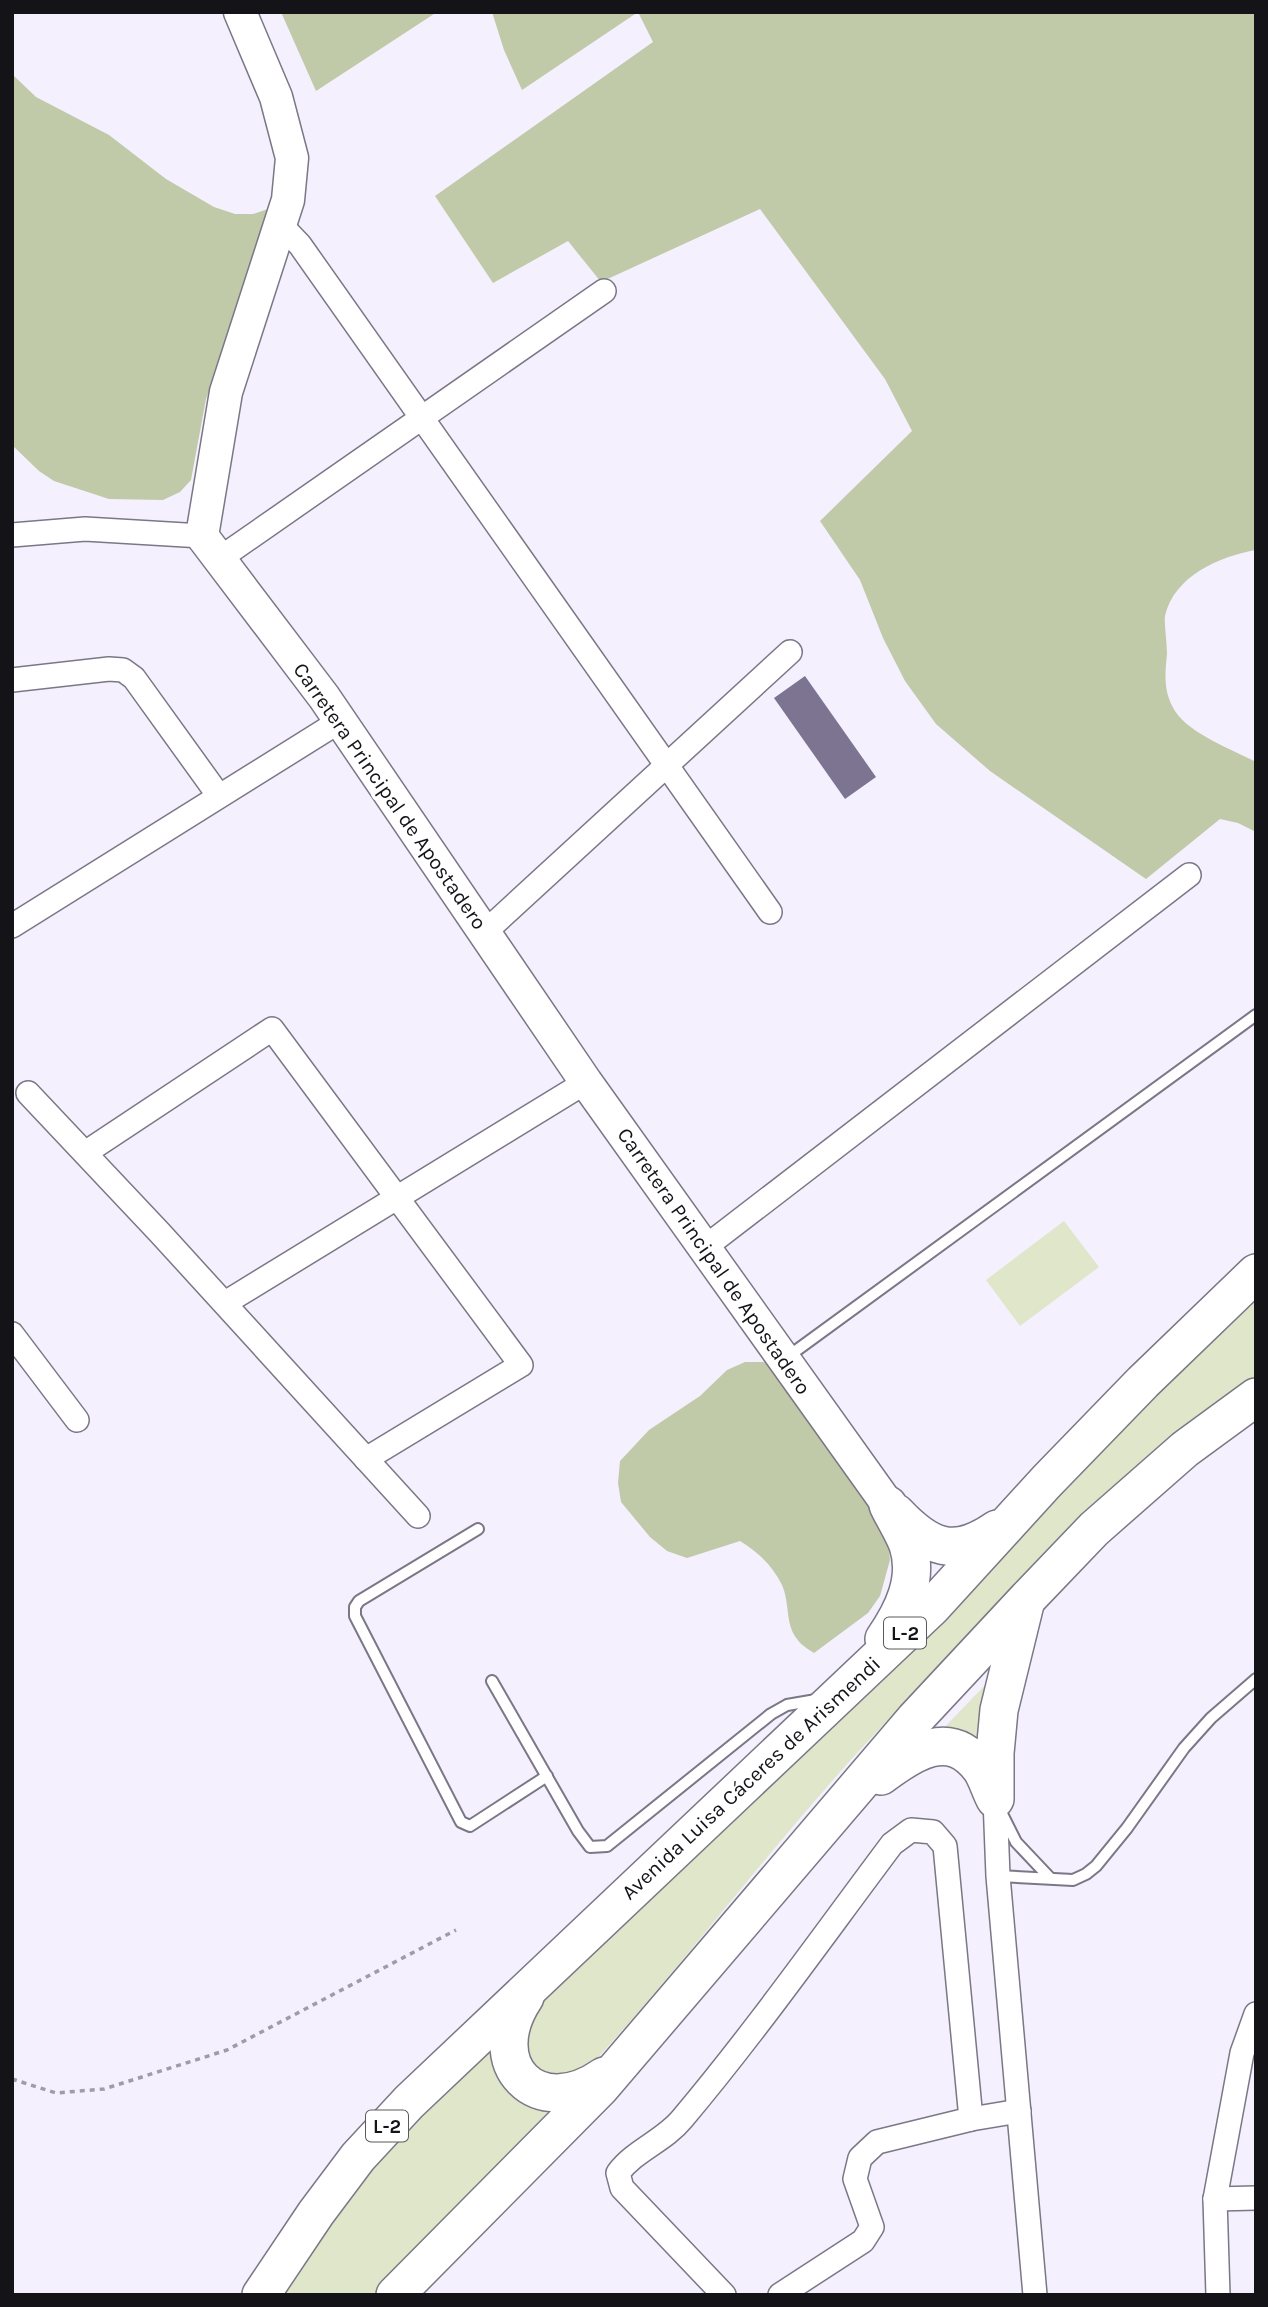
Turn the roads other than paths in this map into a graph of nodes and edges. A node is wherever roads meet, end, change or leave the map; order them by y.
1 (240, 12) edge
2 (280, 224) junction
3 (604, 291) dead end
4 (422, 418) junction
5 (12, 535) edge
6 (211, 548) junction
7 (790, 652) dead end
8 (12, 680) edge
9 (340, 721) junction
10 (666, 765) junction
11 (219, 796) junction
12 (1189, 874) dead end
13 (770, 912) dead end
14 (12, 926) edge
15 (484, 933) junction
16 (1256, 1015) edge
17 (586, 1082) junction
18 (29, 1093) dead end
19 (85, 1153) junction
20 (397, 1198) junction
21 (704, 1248) junction
22 (1256, 1273) edge
23 (225, 1303) junction
24 (12, 1334) edge
25 (783, 1360) junction
26 (1250, 1409) edge
27 (77, 1420) dead end
28 (366, 1459) junction
29 (888, 1504) junction
30 (1018, 1514) junction
31 (418, 1516) dead end
32 (478, 1529) dead end
33 (1026, 1600) junction
34 (1256, 1679) edge
35 (492, 1681) dead end
36 (845, 1690) junction
37 (547, 1776) junction
38 (995, 1800) junction
39 (836, 1810) junction
40 (998, 1876) junction
41 (1050, 1878) junction
42 (538, 1978) junction
43 (1256, 2014) edge
44 (622, 2063) junction
45 (1019, 2111) junction
46 (971, 2119) junction
47 (1256, 2198) edge
48 (1215, 2199) junction
49 (261, 2295) edge
50 (395, 2295) edge
51 (724, 2295) edge
52 (780, 2295) edge
53 (1035, 2295) edge
54 (1218, 2295) edge

1 - 2 street
2 - 4 street
2 - 6 street
3 - 4 street
4 - 6 street
4 - 10 street
5 - 6 street
6 - 9 street, Carretera Principal de Apostadero
7 - 10 street
8 - 11 street
9 - 11 street
9 - 15 street, Carretera Principal de Apostadero
10 - 13 street
10 - 15 street
11 - 14 street
12 - 21 street
15 - 17 street, Carretera Principal de Apostadero
16 - 25 lane
17 - 20 street
17 - 21 street, Carretera Principal de Apostadero
18 - 19 street
19 - 20 street
19 - 23 street
20 - 23 street
20 - 28 street
21 - 25 street, Carretera Principal de Apostadero
22 - 30 main road, Avenida Luisa Cáceres de Arismendi / L-2
23 - 28 street
24 - 27 street
25 - 29 street, Carretera Principal de Apostadero
26 - 33 main road
28 - 31 street
29 - 30 main road
29 - 36 main road
30 - 36 main road, Avenida Luisa Cáceres de Arismendi / L-2
32 - 37 lane
33 - 38 main road
33 - 39 main road
34 - 41 lane
35 - 37 lane
36 - 37 lane
36 - 42 main road, Avenida Luisa Cáceres de Arismendi / L-2
38 - 39 main road
38 - 40 street
38 - 41 lane
39 - 44 main road
40 - 41 lane
40 - 45 street
42 - 44 main road
42 - 49 main road, Avenida Luisa Cáceres de Arismendi / L-2
43 - 48 street
44 - 50 main road
45 - 46 street
45 - 53 street
46 - 51 street
46 - 52 street
47 - 48 street
48 - 54 street

